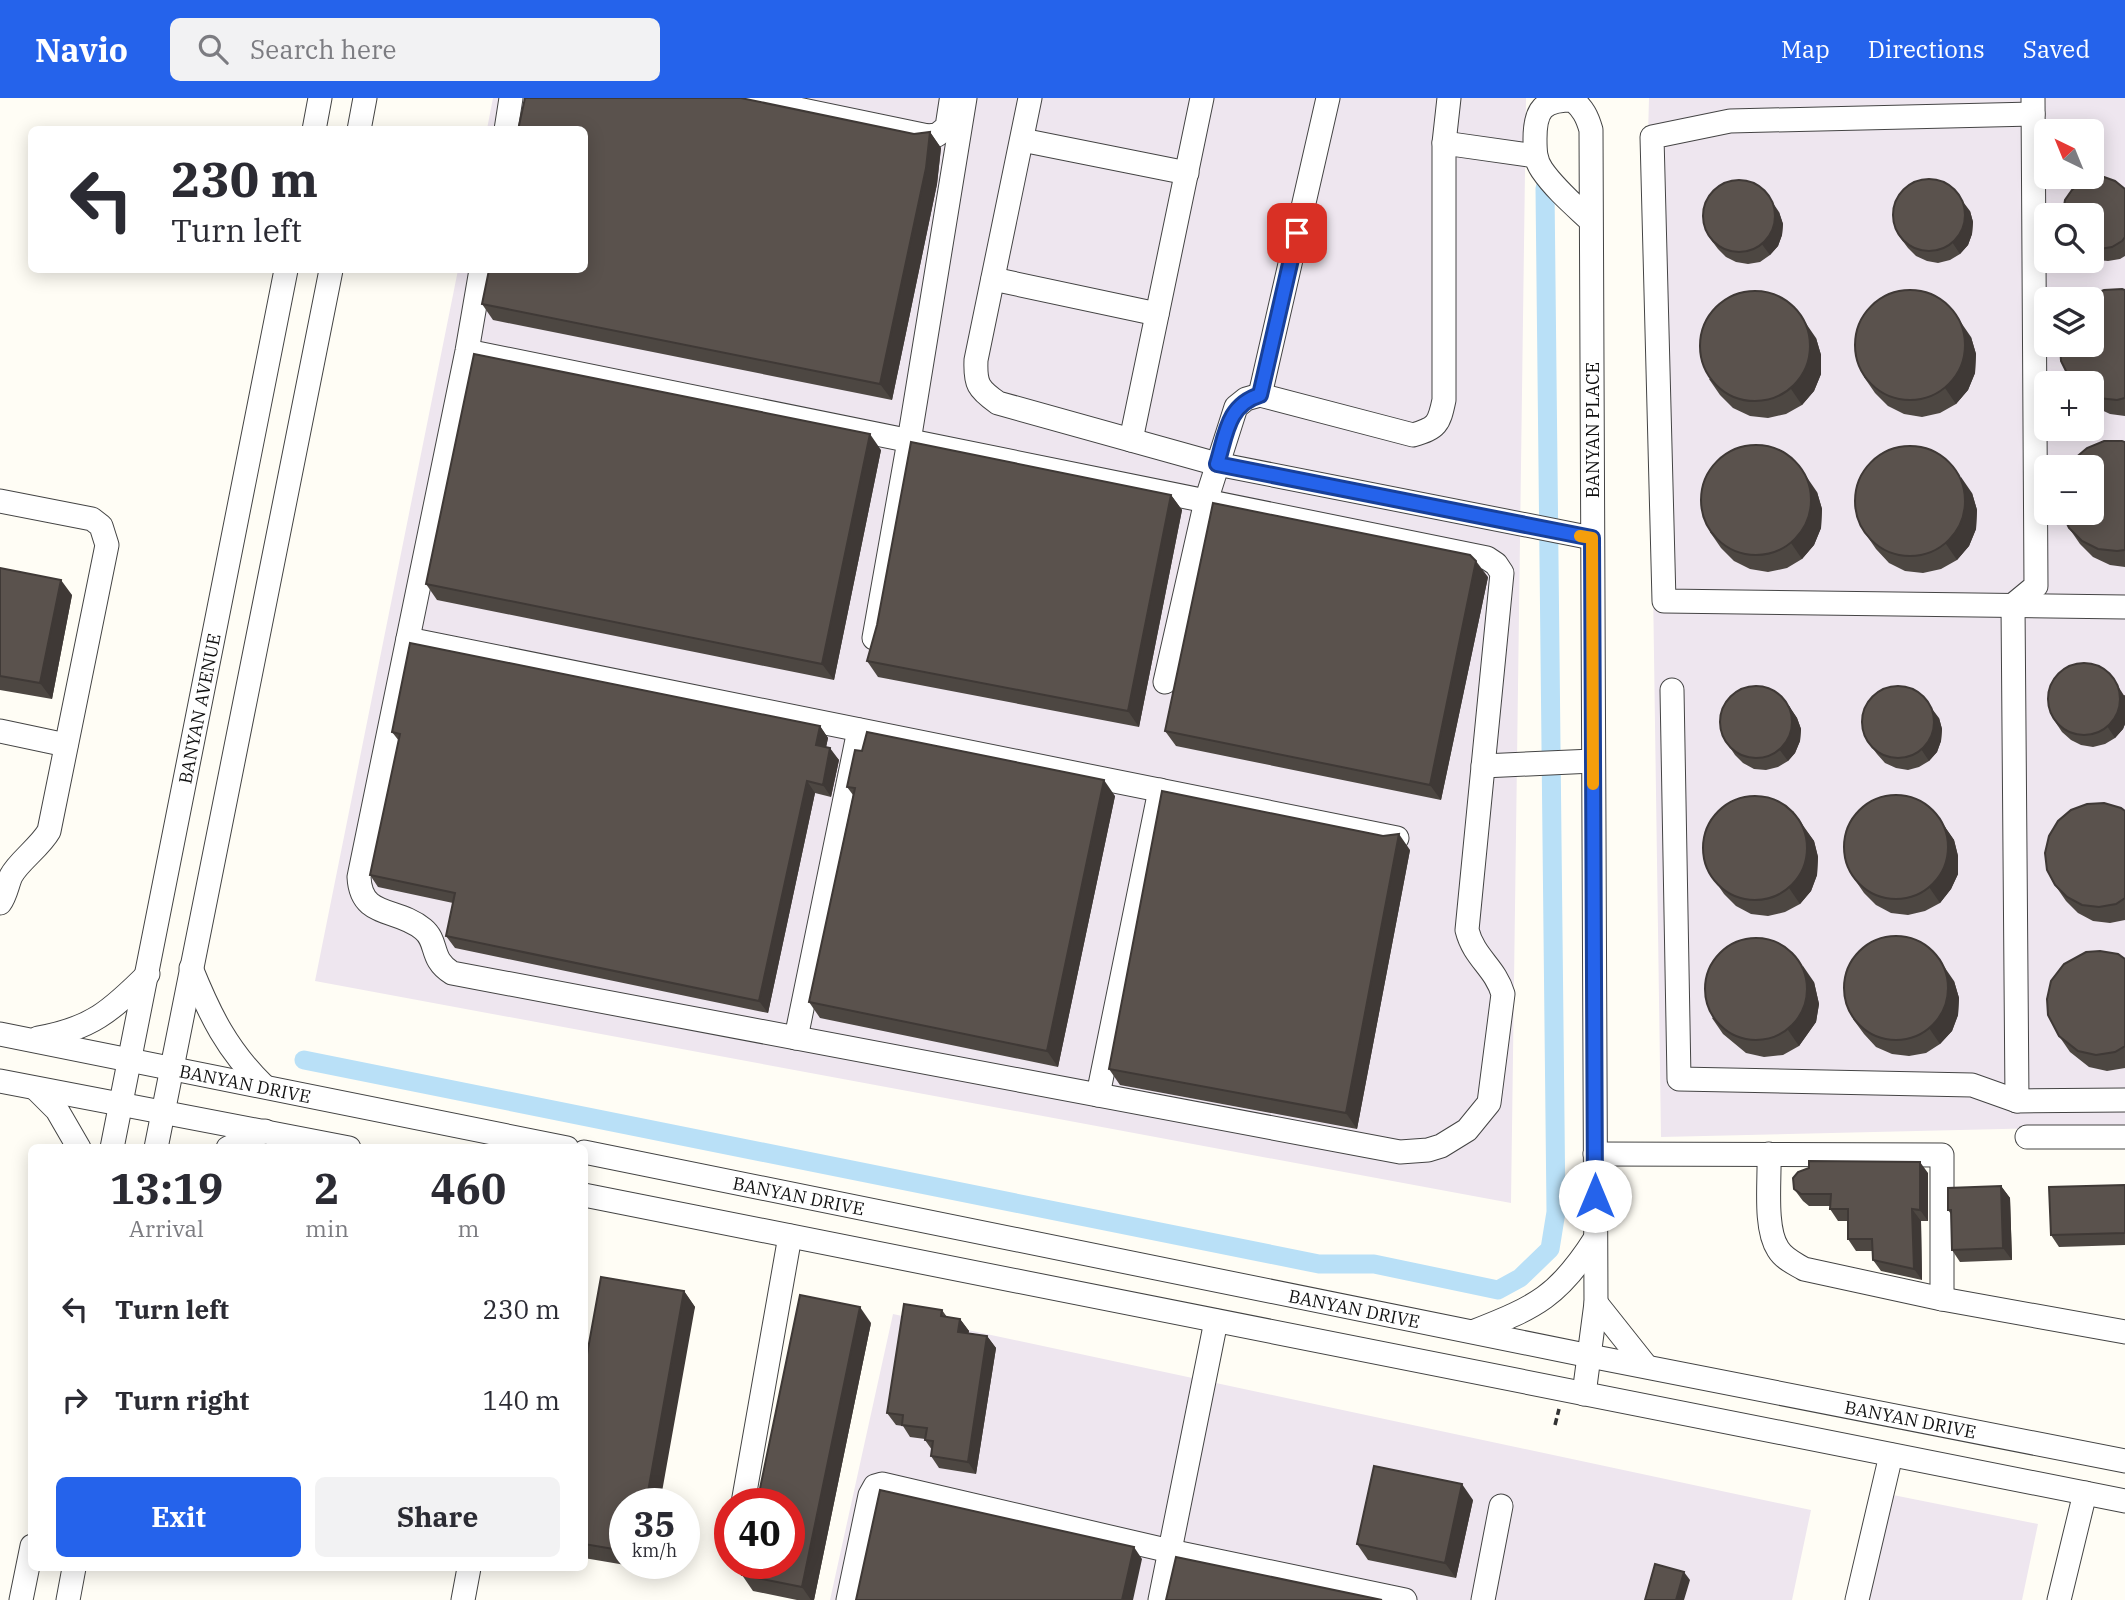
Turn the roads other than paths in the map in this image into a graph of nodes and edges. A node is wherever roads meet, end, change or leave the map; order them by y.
1 (320, 98) edge
2 (365, 98) edge
3 (511, 98) edge
4 (745, 98) edge
5 (951, 98) edge
6 (965, 98) edge
7 (1030, 98) edge
8 (1202, 98) edge
9 (1328, 98) edge
10 (1449, 98) edge
11 (2033, 106) edge
12 (315, 126) edge
13 (360, 126) edge
14 (507, 126) edge
15 (1021, 141) junction
16 (1444, 143) junction
17 (1535, 156) junction
18 (1187, 173) junction
19 (1591, 221) junction
20 (285, 273) edge
21 (330, 273) edge
22 (480, 273) edge
23 (993, 279) junction
24 (1157, 314) junction
25 (467, 351) junction
26 (1260, 395) junction
27 (1131, 440) junction
28 (909, 441) junction
29 (1217, 464) junction
30 (0, 501) edge
31 (1206, 501) junction
32 (1582, 536) junction
33 (2013, 605) junction
34 (2125, 607) edge
35 (874, 638) edge
36 (408, 639) junction
37 (1166, 682) dead end
38 (1672, 690) dead end
39 (859, 730) junction
40 (0, 731) edge
41 (66, 745) junction
42 (1582, 761) junction
43 (1483, 766) junction
44 (1160, 790) junction
45 (1397, 838) edge
46 (0, 903) edge
47 (191, 968) junction
48 (148, 974) junction
49 (0, 1034) edge
50 (796, 1038) junction
51 (28, 1040) junction
52 (131, 1060) junction
53 (172, 1068) junction
54 (0, 1081) edge
55 (265, 1086) junction
56 (36, 1088) junction
57 (1098, 1095) junction
58 (2125, 1100) edge
59 (2017, 1101) junction
60 (120, 1105) junction
61 (163, 1111) junction
62 (265, 1131) junction
63 (2027, 1137) dead end
64 (2125, 1137) edge
65 (77, 1144) edge
66 (113, 1144) edge
67 (157, 1144) edge
68 (237, 1144) edge
69 (329, 1144) edge
70 (548, 1144) edge
71 (588, 1153) edge
72 (1595, 1154) junction
73 (1769, 1154) junction
74 (588, 1196) edge
75 (790, 1236) junction
76 (1595, 1238) junction
77 (1942, 1299) junction
78 (1596, 1303) junction
79 (1216, 1321) junction
80 (1475, 1331) junction
81 (2125, 1332) edge
82 (1590, 1356) junction
83 (1646, 1366) junction
84 (1584, 1394) junction
85 (1891, 1454) junction
86 (2125, 1461) edge
87 (746, 1488) edge
88 (2085, 1493) junction
89 (2125, 1501) edge
90 (1501, 1506) dead end
91 (1170, 1551) junction
92 (28, 1566) edge
93 (73, 1571) edge
94 (468, 1571) edge
95 (21, 1600) edge
96 (68, 1600) edge
97 (463, 1600) edge
98 (848, 1600) edge
99 (1160, 1600) edge
100 (1405, 1600) edge
101 (1483, 1600) edge
102 (1857, 1600) edge
103 (2059, 1600) edge

1 - 12 street
2 - 13 street
3 - 14 street
4 - 5 street
6 - 28 street
7 - 15 street
8 - 18 street
9 - 26 street
10 - 16 street
11 - 33 street
11 - 33 street
15 - 18 street
15 - 23 street
16 - 17 street
16 - 26 street
17 - 19 street
17 - 19 street, BANYAN PLACE
18 - 24 street
19 - 32 street, BANYAN PLACE
20 - 48 street, BANYAN AVENUE
21 - 47 street
22 - 25 street
23 - 24 street
23 - 27 street
24 - 27 street
25 - 28 street
25 - 36 street
26 - 29 street
27 - 29 street
28 - 31 street
28 - 35 street
29 - 31 street
29 - 32 street
30 - 41 street
31 - 37 street
31 - 43 street
32 - 42 street, BANYAN PLACE
33 - 34 street
33 - 59 street
36 - 39 street
36 - 50 street
38 - 59 street
39 - 44 street
39 - 50 street
40 - 41 street
41 - 46 street
42 - 43 street
42 - 72 street, BANYAN PLACE
43 - 57 street
44 - 45 street
44 - 57 street
47 - 53 street
47 - 55 street
48 - 51 street
48 - 52 street, BANYAN AVENUE
49 - 51 street, BANYAN DRIVE
50 - 57 street
51 - 52 street, BANYAN DRIVE
52 - 53 street, BANYAN DRIVE
52 - 60 street, BANYAN AVENUE
53 - 55 street, BANYAN DRIVE
53 - 61 street
54 - 56 street
55 - 70 street, BANYAN DRIVE
56 - 60 street
56 - 65 street
58 - 59 street
60 - 61 street
60 - 66 street, BANYAN AVENUE
61 - 62 street
61 - 67 street
62 - 68 street
62 - 69 street
63 - 64 street
71 - 80 street, BANYAN DRIVE
72 - 73 street
72 - 76 street, BANYAN PLACE
73 - 77 street
73 - 77 street
74 - 75 street
75 - 79 street
75 - 87 street
76 - 78 street, BANYAN PLACE
76 - 80 street
77 - 81 street
78 - 82 street, BANYAN PLACE
78 - 83 street
79 - 84 street
79 - 91 street
80 - 82 street, BANYAN DRIVE
82 - 83 street, BANYAN DRIVE
82 - 84 street, BANYAN PLACE
83 - 86 street, BANYAN DRIVE
84 - 85 street
85 - 88 street
85 - 102 street
88 - 89 street
88 - 103 street
90 - 101 street
91 - 98 street
91 - 99 street
91 - 100 street
92 - 95 street
93 - 96 street
94 - 97 street

